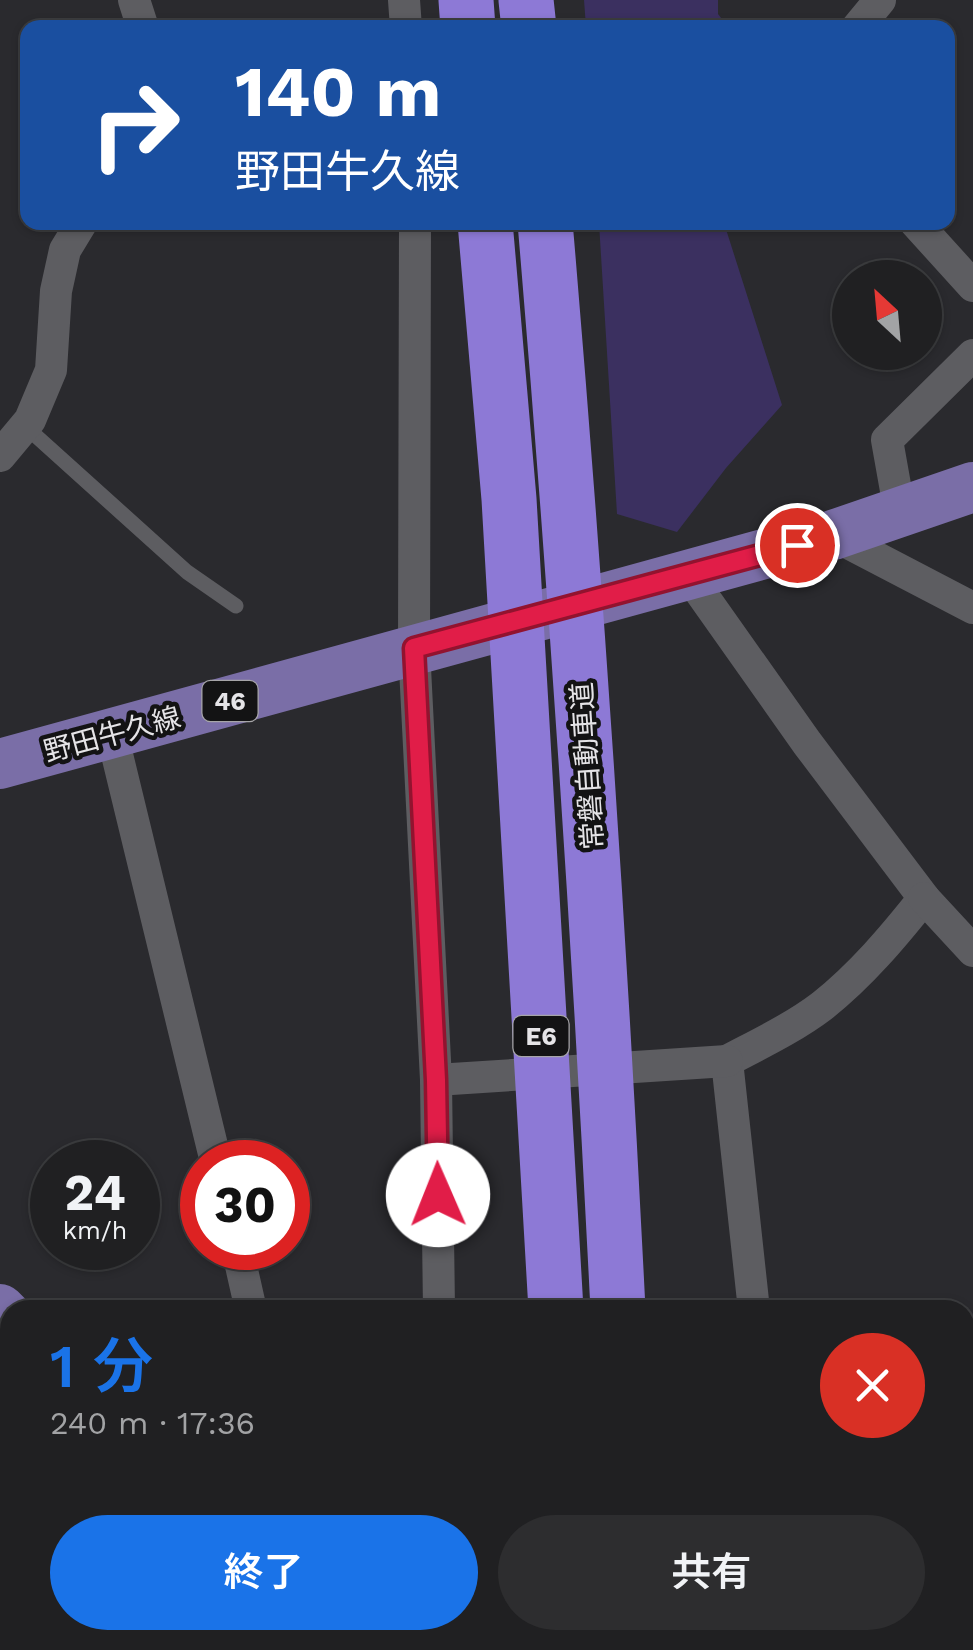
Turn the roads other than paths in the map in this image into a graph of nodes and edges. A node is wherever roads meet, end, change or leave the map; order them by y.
1 (880, 0) edge
2 (864, 20) edge
3 (77, 230) edge
4 (415, 230) edge
5 (486, 230) edge
6 (546, 230) edge
7 (922, 230) edge
8 (973, 286) edge
9 (973, 355) edge
10 (25, 426) junction
11 (0, 456) edge
12 (973, 487) edge
13 (900, 513) junction
14 (833, 535) junction
15 (688, 576) junction
16 (236, 606) dead end
17 (973, 608) edge
18 (437, 642) junction
19 (112, 734) junction
20 (525, 762) junction
21 (0, 764) edge
22 (924, 898) junction
23 (600, 948) junction
24 (973, 950) edge
25 (727, 1061) junction
26 (436, 1080) junction
27 (211, 1140) edge
28 (242, 1270) edge
29 (249, 1300) edge
30 (439, 1300) edge
31 (524, 1300) edge
32 (555, 1300) edge
33 (618, 1300) edge
34 (652, 1300) edge
35 (753, 1300) edge

1 - 2 street
3 - 10 street
4 - 18 street
5 - 20 highway, E6
6 - 23 highway, 常磐自動車道 / E6
7 - 8 street
9 - 13 street
10 - 11 street
10 - 16 lane
12 - 13 main road, 野田牛久線 / 46
13 - 14 main road, 野田牛久線 / 46
14 - 15 main road, 野田牛久線 / 46
14 - 17 street
15 - 18 main road, 野田牛久線 / 46
15 - 22 street
18 - 19 main road, 野田牛久線 / 46
18 - 26 street
19 - 21 main road, 野田牛久線 / 46
19 - 27 street
20 - 31 highway
20 - 32 highway, E6
22 - 24 street
22 - 25 street
23 - 33 highway, 常磐自動車道 / E6
23 - 34 highway
25 - 26 street
25 - 35 street
26 - 30 street
28 - 29 street

